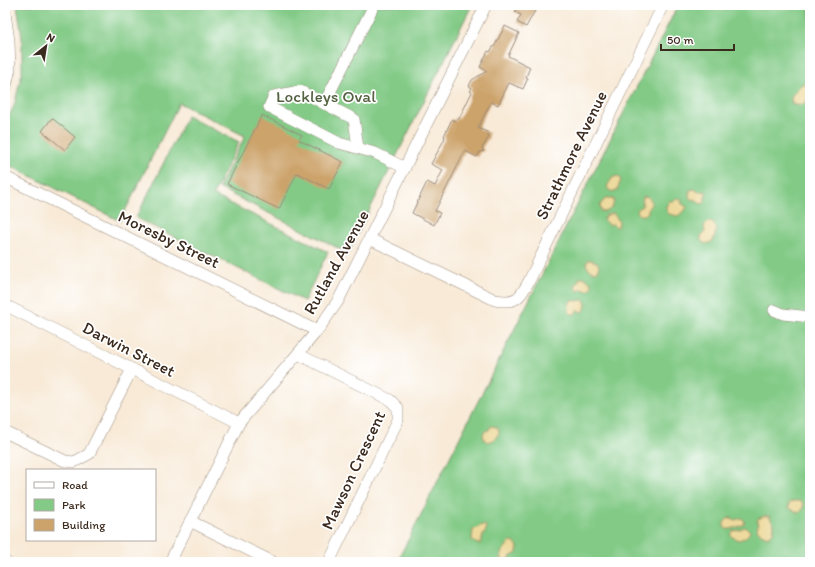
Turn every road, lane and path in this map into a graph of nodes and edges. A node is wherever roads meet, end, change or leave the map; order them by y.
1 (374, 5) edge
2 (486, 5) edge
3 (663, 5) edge
4 (5, 13) edge
5 (5, 90) edge
6 (324, 104) junction
7 (358, 148) junction
8 (405, 168) junction
9 (5, 177) edge
10 (370, 239) junction
11 (5, 305) edge
12 (774, 310) dead end
13 (810, 317) edge
14 (317, 331) junction
15 (298, 354) junction
16 (132, 369) junction
17 (239, 423) junction
18 (5, 432) edge
19 (190, 521) junction
20 (170, 562) edge
21 (273, 562) edge
22 (329, 562) edge

1 - 6 street
2 - 8 street, Rutland Avenue
3 - 10 street, Strathmore Avenue
4 - 5 street
6 - 7 street
6 - 7 street
7 - 8 street
8 - 10 street, Rutland Avenue
9 - 14 street, Moresby Street
10 - 14 street, Rutland Avenue
11 - 16 street, Darwin Street
12 - 13 street
14 - 15 street, Rutland Avenue
15 - 17 street, Rutland Avenue
15 - 22 street, Mawson Crescent
16 - 17 street, Darwin Street
16 - 18 street
17 - 19 street, Rutland Avenue
19 - 20 street, Rutland Avenue
19 - 21 street

